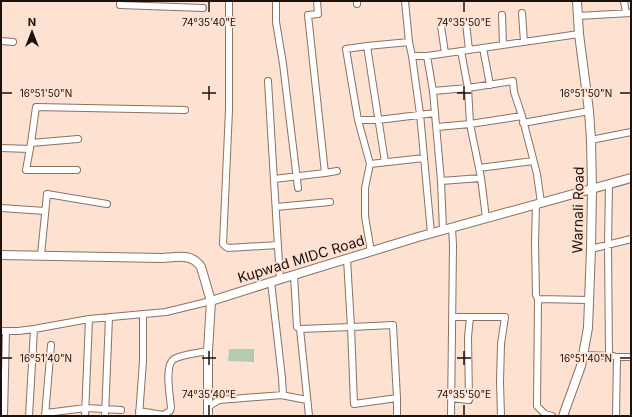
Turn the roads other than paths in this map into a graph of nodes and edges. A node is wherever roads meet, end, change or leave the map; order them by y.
1 (120, 1) edge
2 (229, 1) edge
3 (276, 1) edge
4 (317, 1) edge
5 (405, 1) edge
6 (577, 1) edge
7 (624, 1) edge
8 (163, 4) edge
9 (203, 8) dead end
10 (522, 13) dead end
11 (628, 13) edge
12 (502, 15) dead end
13 (578, 16) junction
14 (466, 24) dead end
15 (440, 26) dead end
16 (579, 34) junction
17 (1, 41) edge
18 (13, 42) dead end
19 (409, 42) junction
20 (524, 42) junction
21 (503, 45) junction
22 (367, 46) junction
23 (483, 48) junction
24 (469, 50) junction
25 (461, 51) junction
26 (445, 53) junction
27 (412, 56) junction
28 (427, 56) junction
29 (268, 81) dead end
30 (490, 85) junction
31 (468, 88) junction
32 (433, 91) junction
33 (185, 110) dead end
34 (589, 111) junction
35 (435, 113) junction
36 (420, 114) junction
37 (522, 116) junction
38 (358, 120) junction
39 (378, 120) junction
40 (524, 123) junction
41 (470, 124) junction
42 (437, 127) junction
43 (631, 132) edge
44 (78, 139) dead end
45 (591, 140) junction
46 (30, 146) junction
47 (1, 148) edge
48 (424, 158) junction
49 (533, 161) junction
50 (385, 162) junction
51 (370, 164) junction
52 (479, 168) junction
53 (77, 170) dead end
54 (337, 171) dead end
55 (325, 173) junction
56 (296, 176) junction
57 (481, 178) junction
58 (631, 178) edge
59 (274, 179) junction
60 (441, 181) junction
61 (609, 184) junction
62 (298, 188) dead end
63 (592, 188) junction
64 (330, 202) dead end
65 (538, 203) junction
66 (106, 204) dead end
67 (276, 207) junction
68 (1, 208) edge
69 (45, 211) junction
70 (486, 218) junction
71 (448, 229) junction
72 (431, 233) junction
73 (631, 239) edge
74 (618, 243) junction
75 (631, 244) edge
76 (278, 245) junction
77 (608, 245) junction
78 (591, 250) junction
79 (371, 252) junction
80 (1, 255) edge
81 (41, 255) junction
82 (347, 259) junction
83 (294, 275) junction
84 (280, 280) junction
85 (271, 282) junction
86 (538, 299) junction
87 (589, 300) junction
88 (211, 302) junction
89 (143, 314) junction
90 (109, 317) junction
91 (452, 317) junction
92 (470, 317) junction
93 (89, 319) junction
94 (351, 327) junction
95 (34, 329) junction
96 (300, 329) junction
97 (3, 331) edge
98 (51, 344) dead end
99 (208, 352) junction
100 (583, 355) junction
101 (609, 356) junction
102 (616, 357) junction
103 (631, 357) edge
104 (281, 395) junction
105 (397, 398) junction
106 (451, 398) junction
107 (307, 400) junction
108 (208, 407) junction
109 (86, 408) junction
110 (106, 408) junction
111 (121, 410) dead end
112 (139, 413) edge
113 (46, 414) edge
114 (4, 416) edge
115 (29, 416) edge
116 (85, 416) edge
117 (105, 416) edge
118 (208, 416) edge
119 (309, 416) edge
120 (397, 416) edge
121 (451, 416) edge
122 (501, 416) edge
123 (552, 416) edge
124 (563, 416) edge
125 (616, 416) edge

1 - 8 street
2 - 76 street
3 - 56 street
4 - 55 street
5 - 19 street
6 - 13 main road, Warnali Road
7 - 11 street
8 - 9 street
10 - 20 street
11 - 13 street
12 - 21 street
13 - 16 main road, Warnali Road
14 - 24 street
15 - 26 street
16 - 20 street
16 - 34 main road, Warnali Road
17 - 18 street
19 - 22 street
19 - 27 street
20 - 21 street
21 - 23 street
22 - 38 street
22 - 39 street
23 - 24 street
23 - 30 street
24 - 25 street
25 - 26 street
25 - 31 street
26 - 28 street
27 - 28 street
27 - 36 street
28 - 32 street
29 - 59 street
30 - 31 street
30 - 37 street
31 - 32 street
31 - 41 street
32 - 35 street
33 - 46 street
34 - 40 street
34 - 45 main road, Warnali Road
35 - 36 street
35 - 42 street
36 - 39 street
36 - 48 street
37 - 40 street
37 - 41 street
38 - 39 street
38 - 51 street
39 - 50 street
40 - 49 street
41 - 42 street
41 - 52 street
42 - 60 street
43 - 45 street
44 - 46 street
45 - 63 main road, Warnali Road
46 - 47 street
46 - 53 street
48 - 50 street
48 - 72 street
49 - 52 street
49 - 65 street
50 - 51 street
51 - 79 street
52 - 57 street
54 - 55 street
55 - 56 street
56 - 59 street
56 - 62 street
57 - 60 street
57 - 70 street
58 - 61 main road, Kupwad MIDC Road
59 - 67 street
60 - 71 street
61 - 63 main road, Kupwad MIDC Road
61 - 77 street
63 - 65 main road, Kupwad MIDC Road
63 - 78 main road, Warnali Road
64 - 67 street
65 - 70 main road, Kupwad MIDC Road
65 - 86 street
66 - 69 street
67 - 76 street
68 - 69 street
69 - 81 street
70 - 71 main road, Kupwad MIDC Road
71 - 72 main road, Kupwad MIDC Road
71 - 91 street
72 - 79 main road, Kupwad MIDC Road
73 - 74 street
74 - 75 street
74 - 77 street
76 - 84 street
77 - 78 street
77 - 101 street
78 - 87 main road, Warnali Road
79 - 82 main road, Kupwad MIDC Road
80 - 81 main road
81 - 88 main road
82 - 83 main road, Kupwad MIDC Road
82 - 94 street
83 - 84 main road, Kupwad MIDC Road
83 - 96 street
84 - 85 main road, Kupwad MIDC Road
85 - 88 main road, Kupwad MIDC Road
85 - 104 street
86 - 87 street
86 - 123 street
87 - 100 main road, Warnali Road
88 - 89 street
88 - 99 main road
89 - 90 street
89 - 112 street
90 - 93 street
90 - 110 street
91 - 92 street
91 - 106 street
92 - 106 street
92 - 122 street
93 - 95 street
93 - 109 street
94 - 96 street
94 - 105 street
94 - 105 street
95 - 97 street
95 - 115 street
96 - 107 street
97 - 114 street
98 - 113 street
99 - 108 main road
99 - 112 street
100 - 101 street
100 - 124 main road, Warnali Road
101 - 102 street
102 - 103 street
102 - 125 street
104 - 107 street
104 - 108 street
105 - 120 street
106 - 121 street
107 - 119 street
108 - 118 main road
109 - 110 street
109 - 113 street
109 - 116 street
110 - 111 street
110 - 117 street

